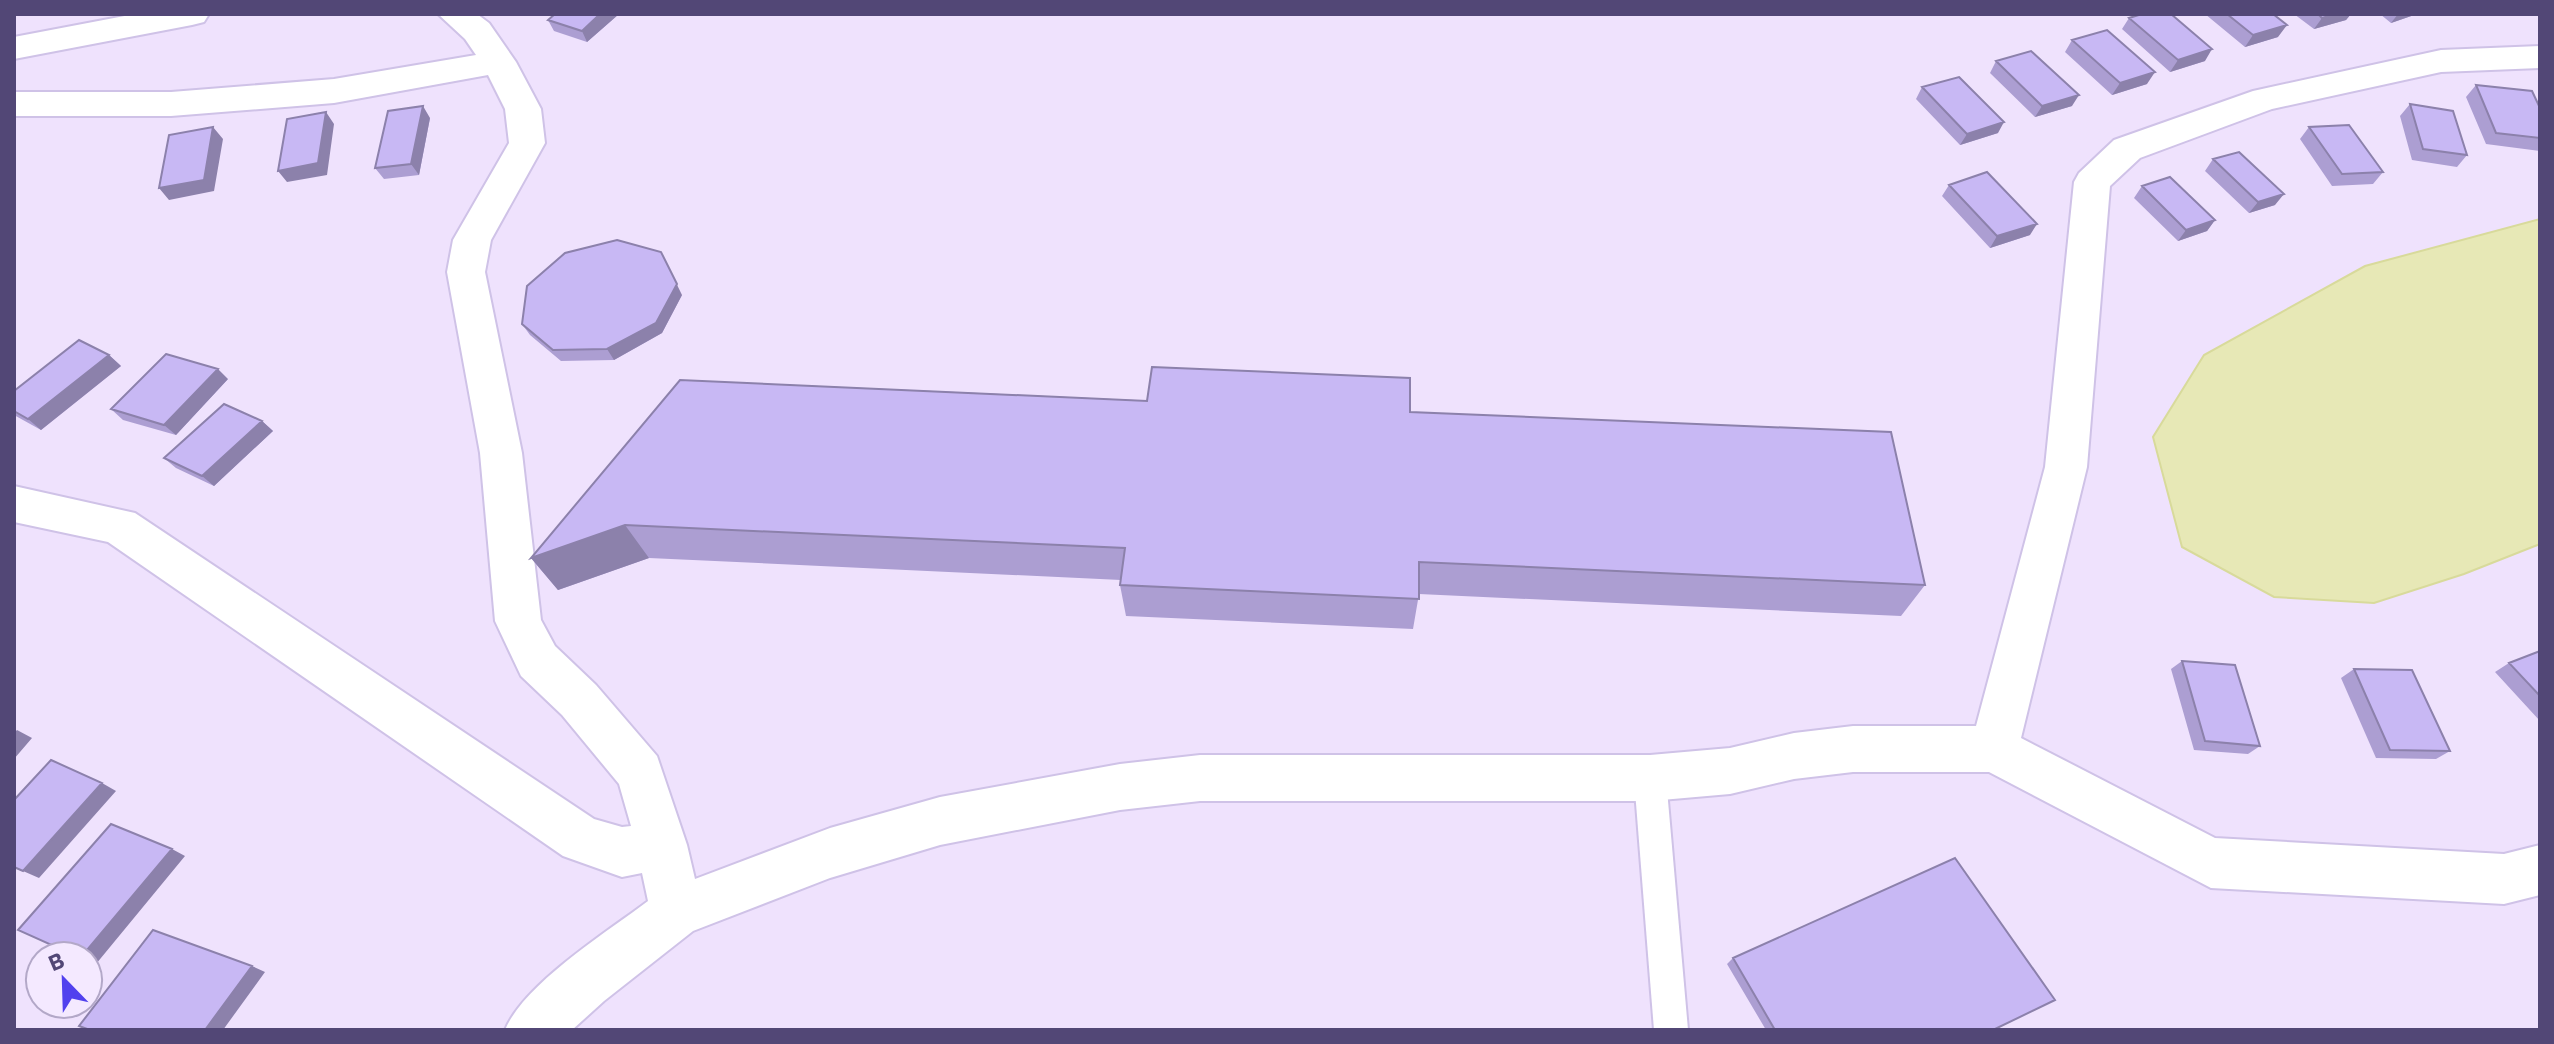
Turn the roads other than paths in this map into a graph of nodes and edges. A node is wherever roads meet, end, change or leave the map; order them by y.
1 (192, 14) edge
2 (455, 14) edge
3 (14, 48) edge
4 (2540, 57) edge
5 (499, 62) junction
6 (14, 104) edge
7 (14, 504) edge
8 (1994, 749) junction
9 (1650, 778) junction
10 (662, 845) junction
11 (2540, 870) edge
12 (676, 912) junction
13 (532, 1030) edge
14 (1671, 1030) edge

1 - 3 street
2 - 5 street
4 - 8 street
5 - 6 street
5 - 10 street
7 - 10 street
8 - 9 street
8 - 11 street
9 - 12 street
9 - 14 lane
10 - 12 street
12 - 13 street

